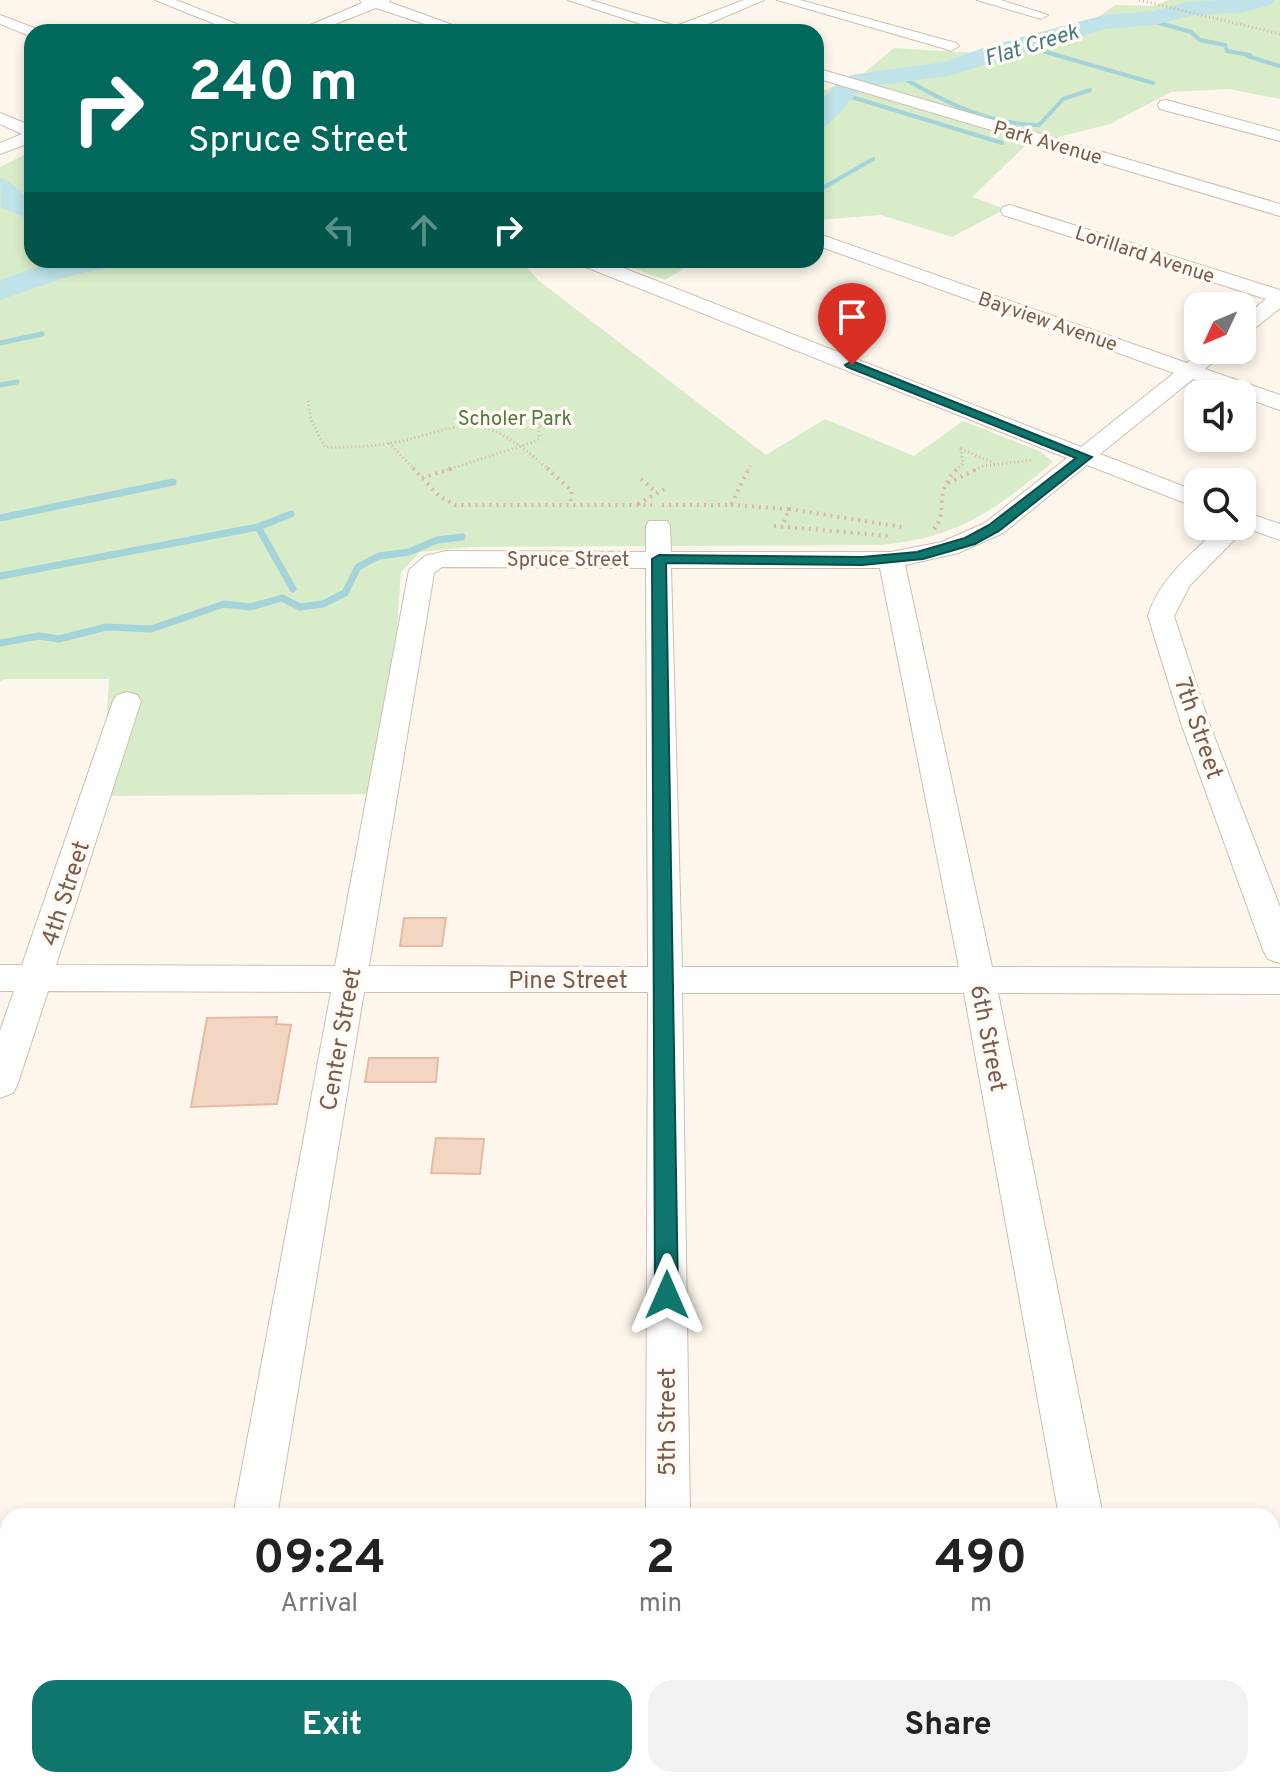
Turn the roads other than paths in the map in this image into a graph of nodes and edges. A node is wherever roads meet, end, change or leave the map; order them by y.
1 (162, 0) edge
2 (575, 0) edge
3 (757, 0) edge
4 (784, 0) edge
5 (984, 0) edge
6 (376, 1) edge
7 (1041, 15) dead end
8 (0, 19) edge
9 (227, 24) edge
10 (321, 24) edge
11 (441, 24) edge
12 (652, 24) edge
13 (697, 24) edge
14 (24, 29) edge
15 (951, 46) dead end
16 (824, 75) edge
17 (1166, 105) dead end
18 (0, 118) edge
19 (24, 132) edge
20 (1280, 136) edge
21 (24, 139) edge
22 (0, 149) edge
23 (1280, 210) edge
24 (1010, 211) dead end
25 (824, 242) edge
26 (605, 268) edge
27 (1280, 297) edge
28 (1256, 317) edge
29 (1199, 364) edge
30 (1191, 371) junction
31 (1280, 403) edge
32 (1086, 457) junction
33 (1184, 496) edge
34 (1256, 524) edge
35 (1280, 533) edge
36 (1221, 540) edge
37 (658, 542) junction
38 (897, 548) junction
39 (428, 564) joint
40 (127, 701) dead end
41 (1280, 950) edge
42 (0, 978) edge
43 (37, 978) junction
44 (665, 979) junction
45 (351, 980) junction
46 (978, 980) junction
47 (1280, 981) edge
48 (0, 1083) edge
49 (256, 1508) edge
50 (668, 1508) edge
51 (1079, 1508) edge

1 - 9 street
2 - 12 street
3 - 13 street
4 - 15 street
5 - 7 street
6 - 10 street
6 - 11 street
8 - 14 street
16 - 23 street, Park Avenue
17 - 20 street
18 - 19 street
21 - 22 street
24 - 27 street, Lorillard Avenue
25 - 30 street, Bayview Avenue
26 - 32 street
27 - 28 street
29 - 30 street, Spruce Street
30 - 31 street, Bayview Avenue
30 - 32 street, Spruce Street
32 - 33 street
32 - 38 street, Spruce Street
34 - 35 street
36 - 41 street, 7th Street
37 - 38 street, Spruce Street
37 - 39 street, Spruce Street
37 - 44 street, 5th Street
38 - 46 street, 6th Street
39 - 45 street, Center Street
40 - 43 street, 4th Street
42 - 43 street, Pine Street
43 - 45 street, Pine Street
43 - 48 street, 4th Street
44 - 45 street, Pine Street
44 - 46 street, Pine Street
44 - 50 street, 5th Street
45 - 49 street, Center Street
46 - 47 street, Pine Street
46 - 51 street, 6th Street

